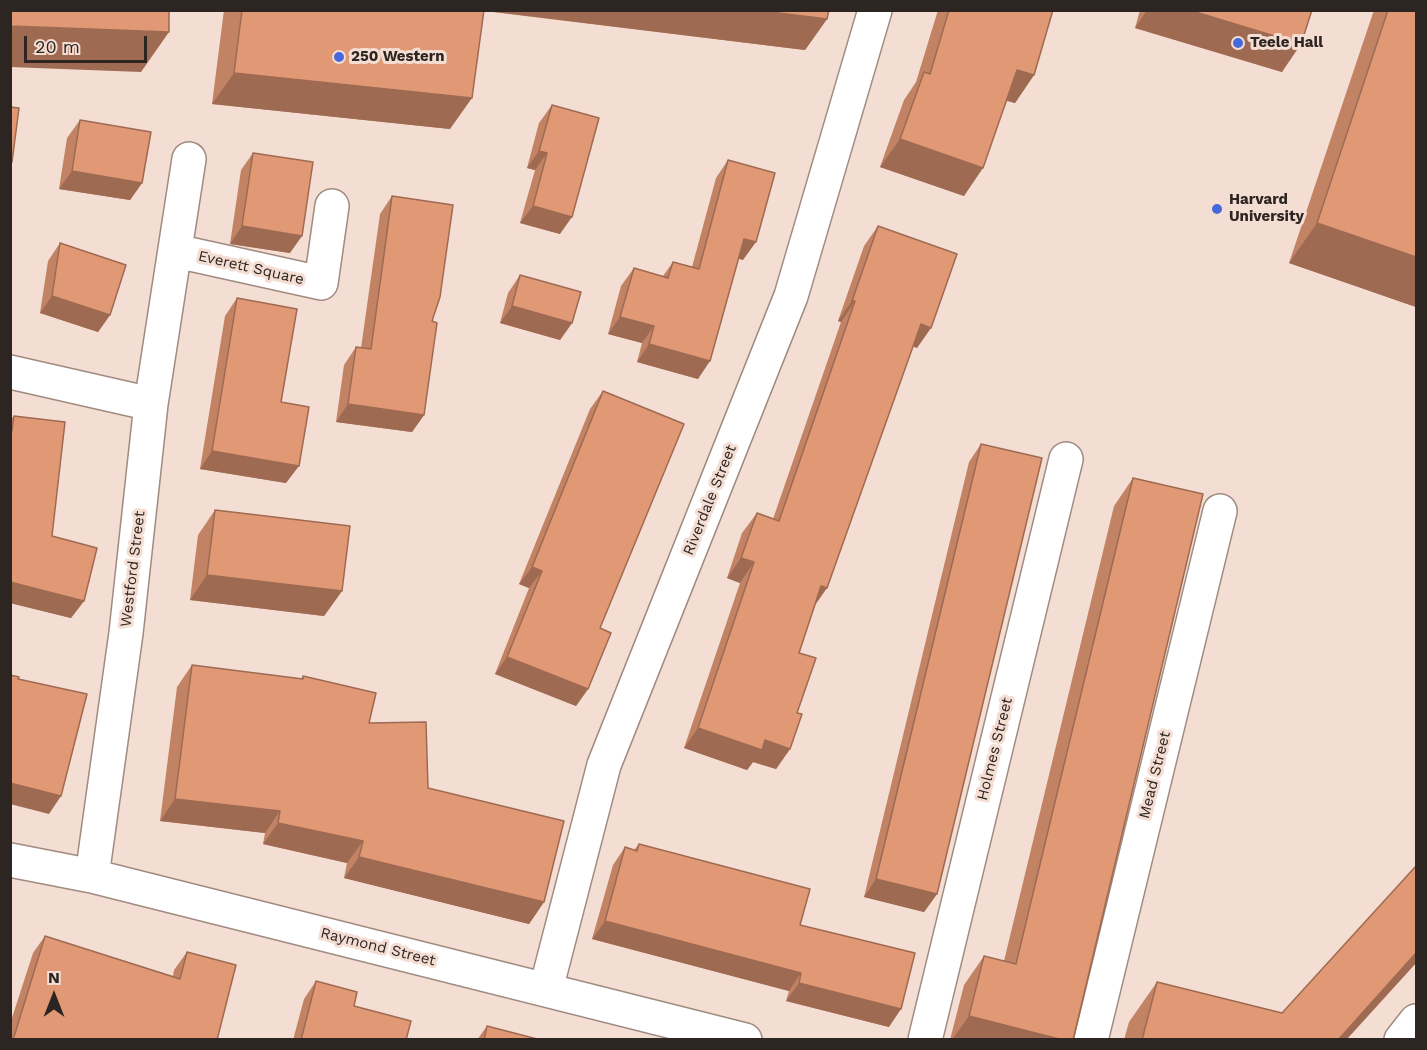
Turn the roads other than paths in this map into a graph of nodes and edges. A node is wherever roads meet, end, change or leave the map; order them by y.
1 (874, 10) edge
2 (189, 159) dead end
3 (332, 206) dead end
4 (176, 251) junction
5 (10, 372) edge
6 (151, 404) junction
7 (1066, 459) dead end
8 (1220, 511) dead end
9 (10, 860) edge
10 (92, 876) junction
11 (546, 989) junction
12 (1416, 1021) edge
13 (732, 1038) edge
14 (925, 1040) edge
15 (1091, 1040) edge
16 (1401, 1040) edge

1 - 11 street, Riverdale Street
2 - 4 street, Everett Square
3 - 4 street, Everett Square
4 - 6 street, Everett Square
5 - 6 street
6 - 10 street, Westford Street
7 - 14 street, Holmes Street
8 - 15 street, Mead Street
9 - 10 street, Raymond Street
10 - 11 street, Raymond Street
11 - 13 street, Raymond Street
12 - 16 street

